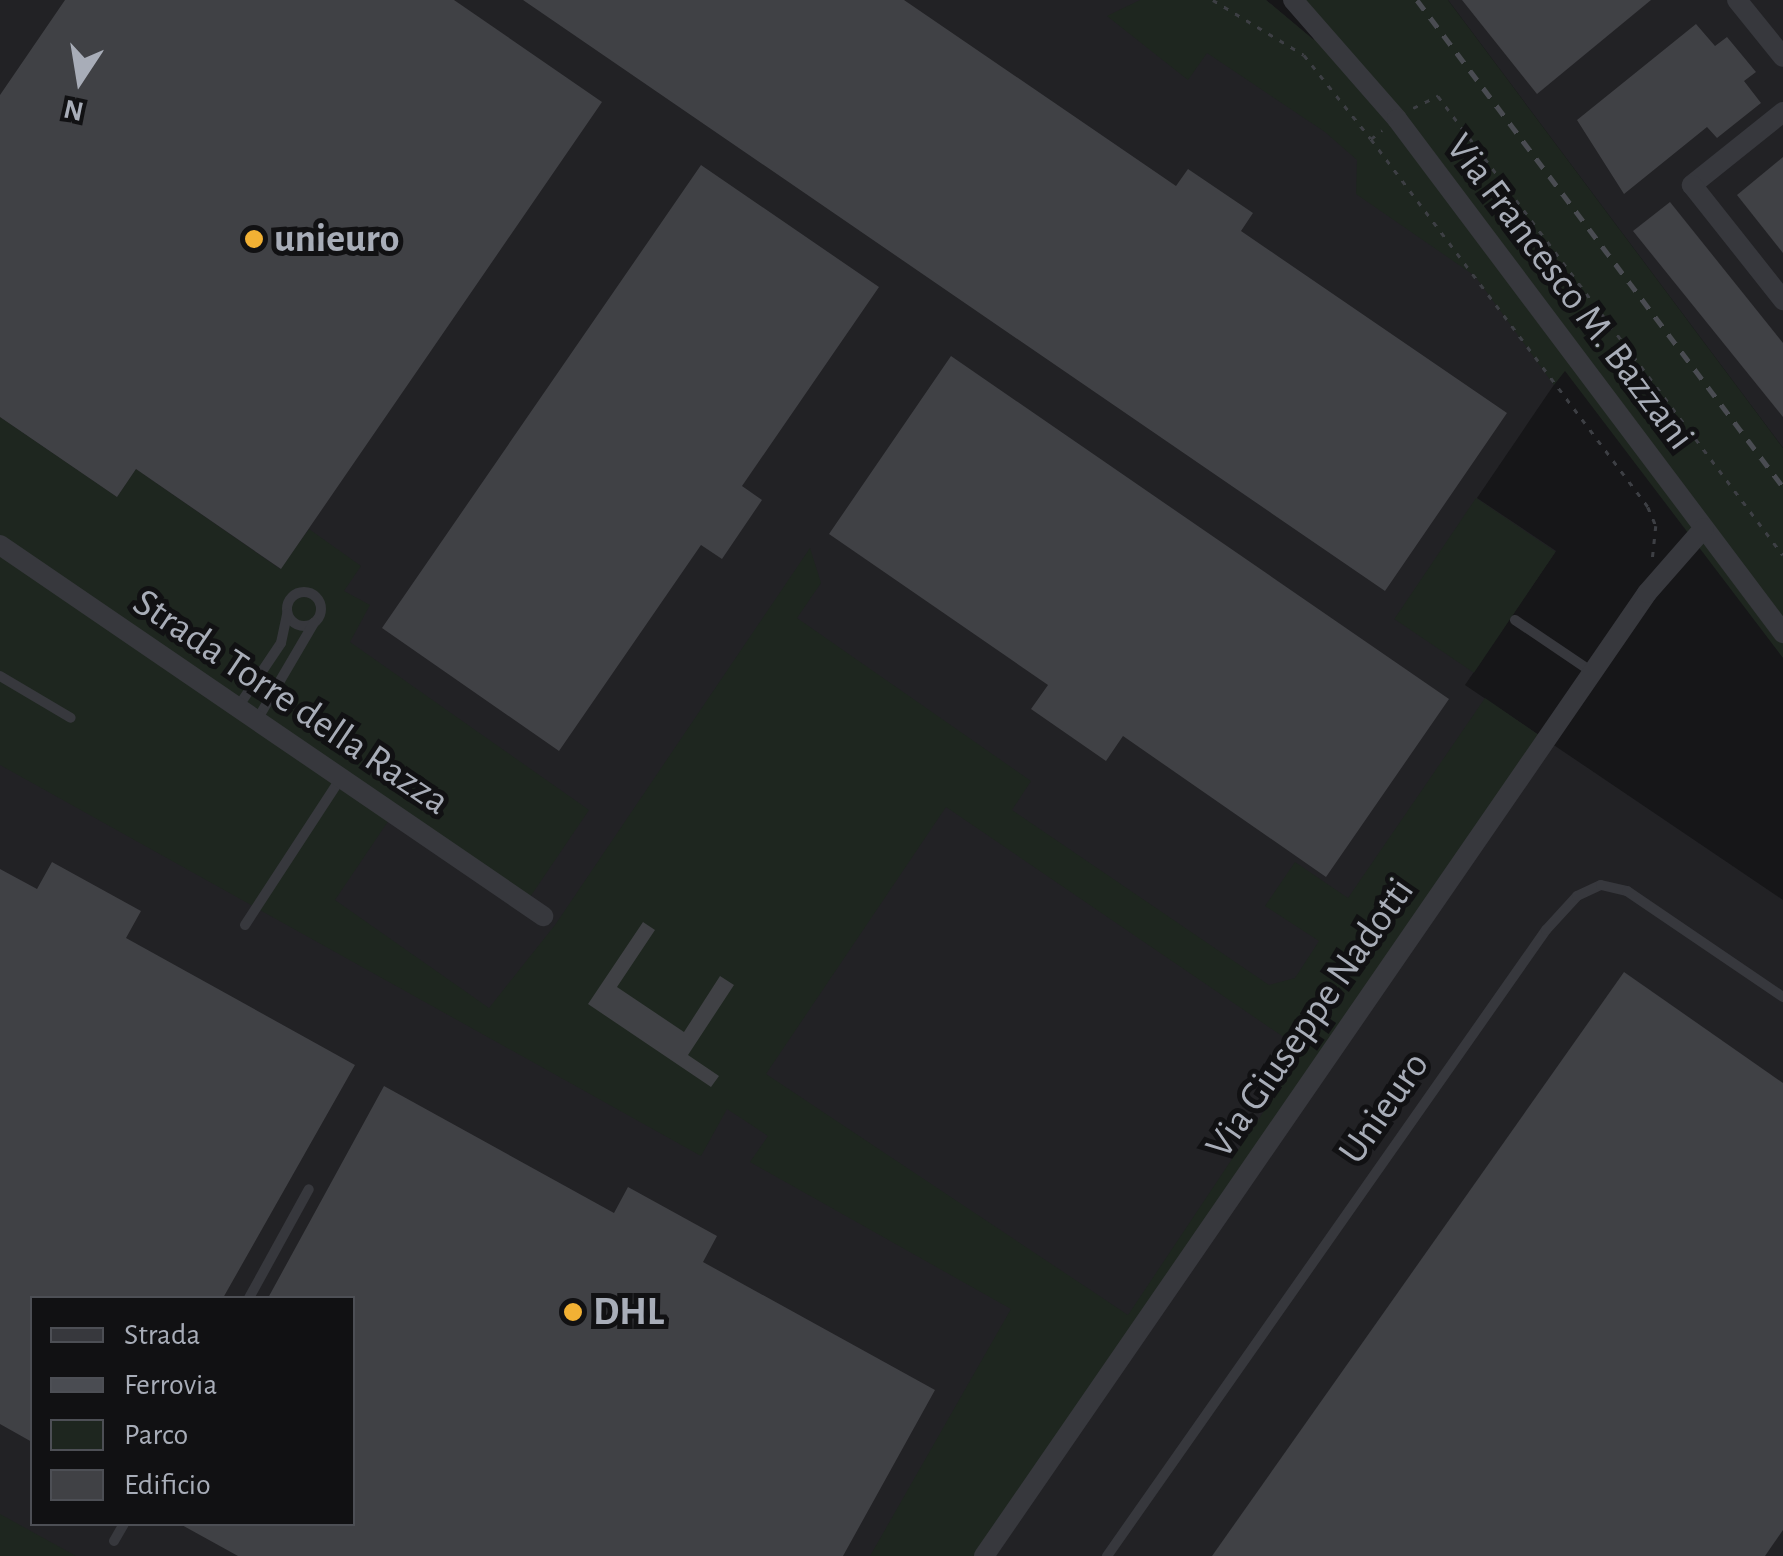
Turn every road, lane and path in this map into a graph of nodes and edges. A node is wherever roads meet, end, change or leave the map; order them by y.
1 (1212, 0) edge
2 (1293, 0) edge
3 (1737, 0) edge
4 (1783, 57) edge
5 (1783, 112) edge
6 (1397, 119) junction
7 (1371, 139) junction
8 (1783, 300) edge
9 (1704, 528) junction
10 (0, 545) edge
11 (1783, 555) edge
12 (1650, 563) dead end
13 (287, 613) junction
14 (1515, 620) dead end
15 (314, 623) junction
16 (1783, 633) edge
17 (1592, 672) junction
18 (0, 676) edge
19 (238, 707) junction
20 (71, 718) dead end
21 (257, 720) junction
22 (341, 778) junction
23 (543, 916) dead end
24 (245, 926) dead end
25 (1783, 997) edge
26 (309, 1189) dead end
27 (250, 1296) edge
28 (123, 1526) edge
29 (114, 1541) dead end
30 (984, 1556) edge
31 (1107, 1556) edge

1 - 7 path
2 - 6 street, Via Francesco M. Bazzani
3 - 4 street
5 - 8 street
6 - 7 path
6 - 9 street, Via Francesco M. Bazzani
6 - 11 path
7 - 12 path
9 - 16 street, Via Francesco M. Bazzani
9 - 17 street, Via Giuseppe Nadotti
10 - 19 street, Strada Torre della Razza
13 - 15 lane
13 - 15 lane
13 - 19 lane
14 - 17 lane
15 - 21 lane
17 - 30 street, Via Giuseppe Nadotti
18 - 20 lane
19 - 21 street, Strada Torre della Razza
21 - 22 street, Strada Torre della Razza
22 - 23 street, Strada Torre della Razza
22 - 24 lane
25 - 31 lane, Unieuro
26 - 27 lane
28 - 29 lane

